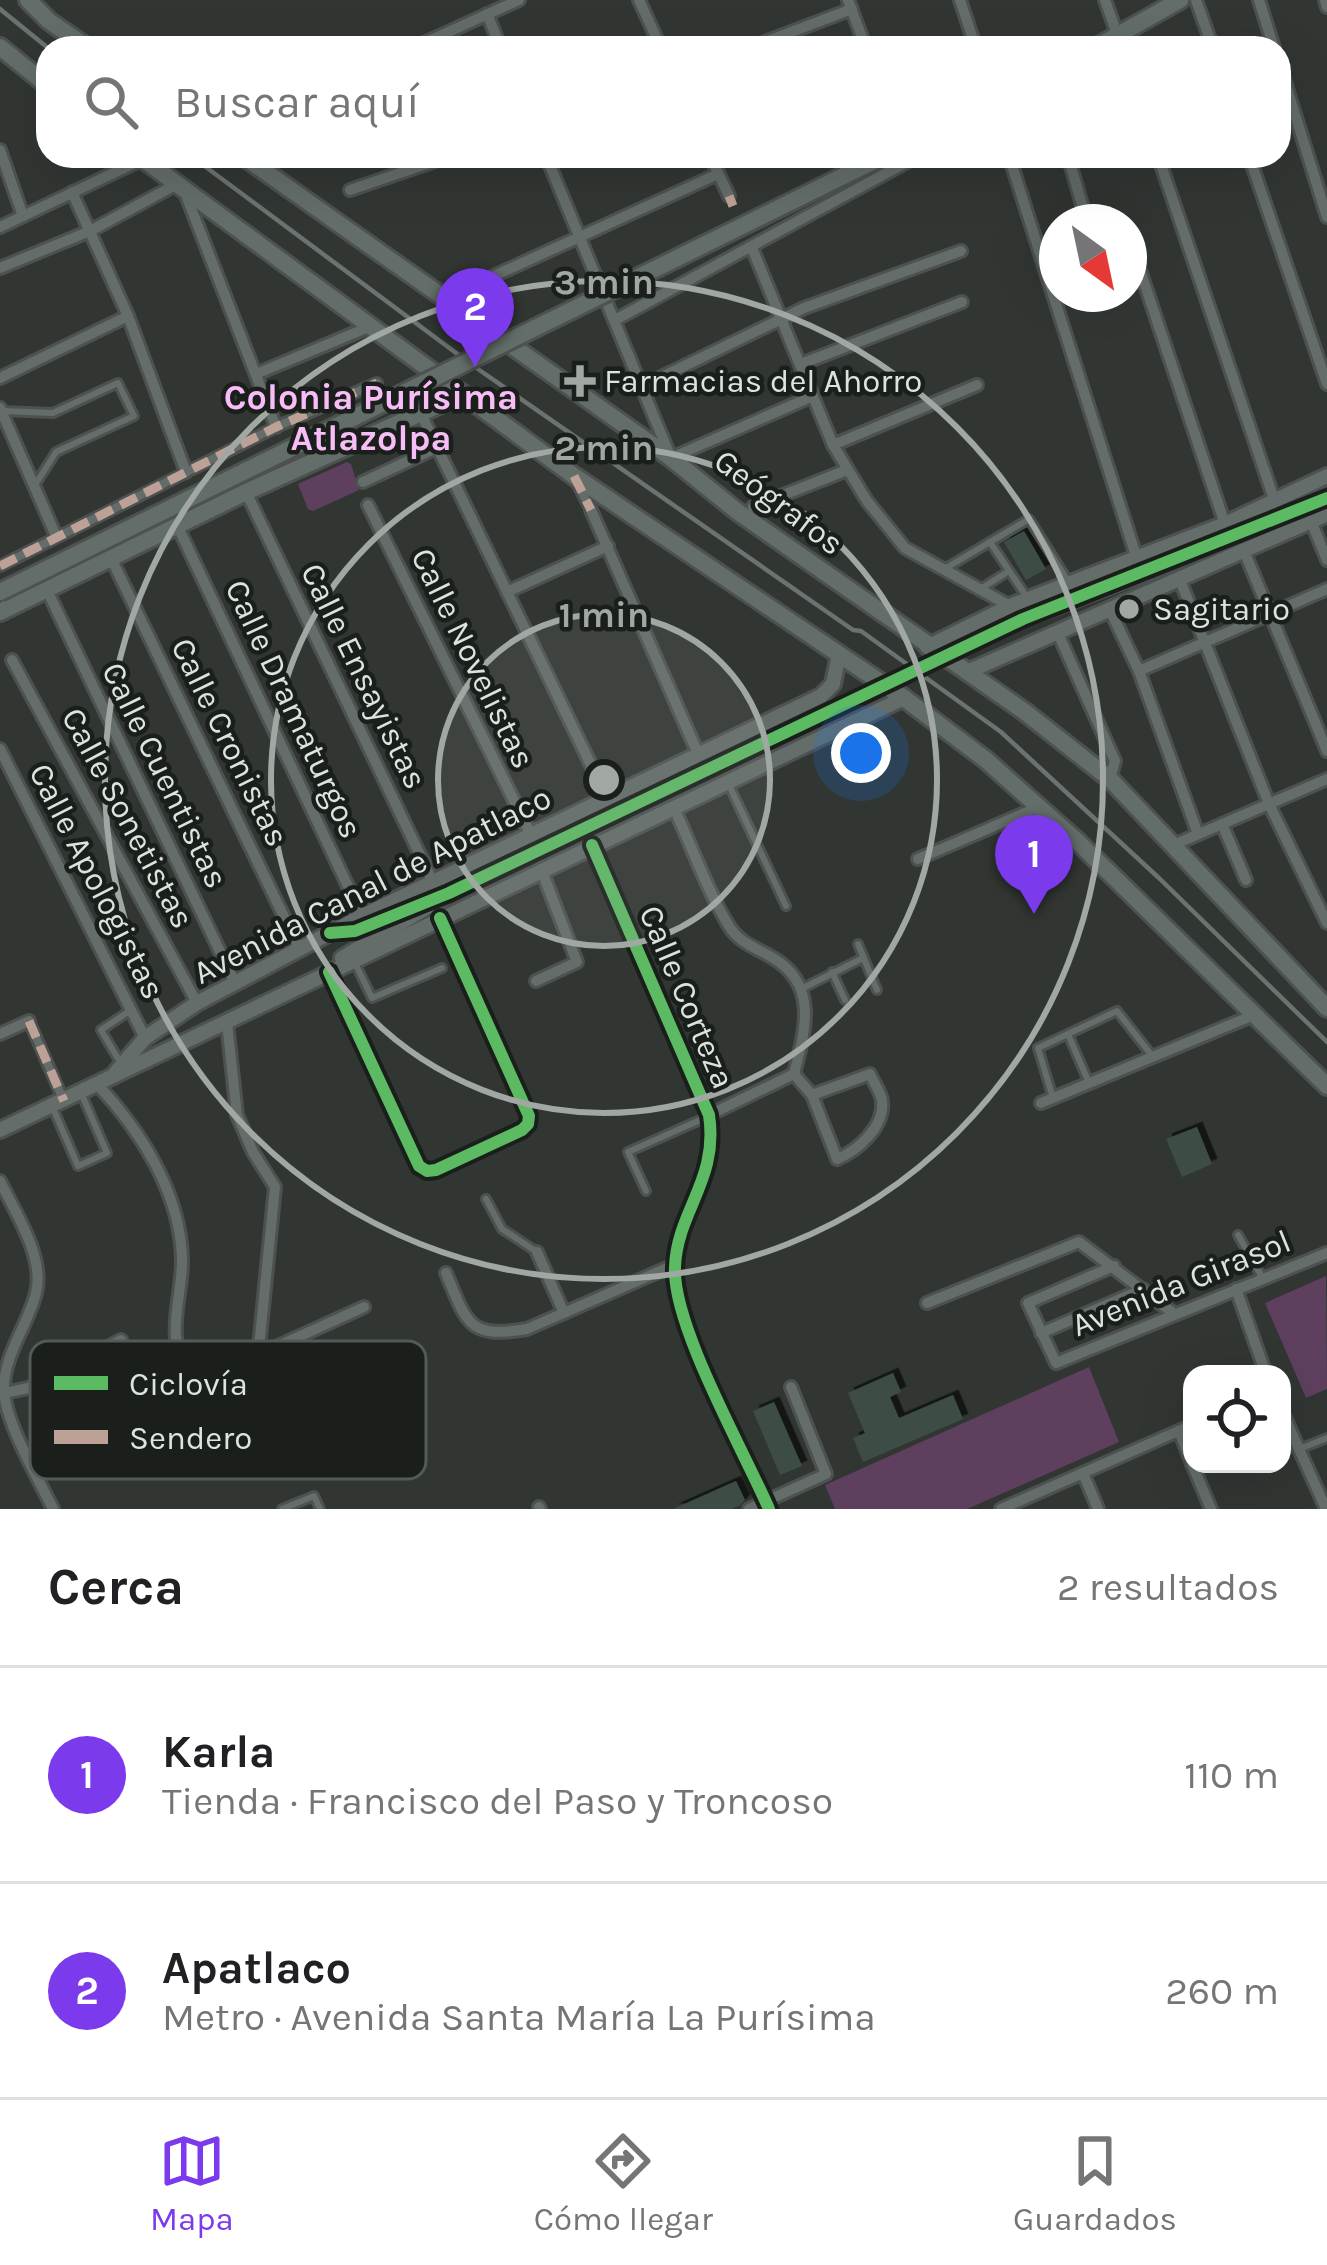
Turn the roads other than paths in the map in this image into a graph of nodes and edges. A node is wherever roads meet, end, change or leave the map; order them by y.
1 (28, 0) edge
2 (519, 0) edge
3 (639, 0) edge
4 (960, 0) edge
5 (1105, 0) edge
6 (1180, 0) edge
7 (1196, 0) edge
8 (1259, 0) edge
9 (850, 5) edge
10 (487, 14) junction
11 (71, 36) edge
12 (439, 36) edge
13 (496, 36) edge
14 (656, 36) edge
15 (777, 36) edge
16 (862, 36) edge
17 (970, 36) edge
18 (1117, 36) edge
19 (1128, 36) edge
20 (1209, 36) edge
21 (1270, 36) edge
22 (0, 46) edge
23 (36, 76) edge
24 (1291, 102) edge
25 (0, 150) edge
26 (121, 168) edge
27 (154, 168) edge
28 (260, 168) edge
29 (415, 168) edge
30 (551, 168) edge
31 (715, 168) edge
32 (860, 168) edge
33 (895, 168) edge
34 (1013, 168) edge
35 (1071, 168) edge
36 (1162, 168) edge
37 (1254, 168) edge
38 (718, 174) junction
39 (180, 187) junction
40 (350, 190) dead end
41 (72, 192) junction
42 (731, 201) dead end
43 (1082, 204) edge
44 (23, 216) junction
45 (1327, 217) edge
46 (0, 226) edge
47 (90, 230) junction
48 (579, 234) junction
49 (752, 248) junction
50 (961, 251) dead end
51 (0, 268) edge
52 (476, 284) dead end
53 (1147, 291) edge
54 (962, 302) dead end
55 (128, 316) junction
56 (782, 318) junction
57 (615, 320) junction
58 (369, 327) junction
59 (800, 364) junction
60 (256, 374) junction
61 (0, 378) edge
62 (377, 383) dead end
63 (1327, 384) edge
64 (977, 385) dead end
65 (643, 386) junction
66 (463, 394) junction
67 (813, 396) junction
68 (1, 409) edge
69 (421, 414) junction
70 (276, 427) junction
71 (832, 445) junction
72 (436, 448) junction
73 (671, 458) junction
74 (847, 470) junction
75 (186, 472) junction
76 (574, 476) junction
77 (1327, 476) edge
78 (363, 482) dead end
79 (34, 486) junction
80 (1327, 486) edge
81 (246, 492) junction
82 (1327, 498) edge
83 (368, 505) dead end
84 (753, 507) dead end
85 (1278, 508) junction
86 (591, 510) joint
87 (1327, 514) edge
88 (1312, 520) junction
89 (1225, 524) junction
90 (177, 525) junction
91 (56, 536) junction
92 (990, 542) junction
93 (608, 546) junction
94 (1244, 551) junction
95 (111, 558) junction
96 (1137, 559) junction
97 (1327, 560) edge
98 (0, 566) edge
99 (946, 568) junction
100 (1010, 571) junction
101 (1180, 580) junction
102 (1070, 584) junction
103 (982, 587) junction
104 (1327, 589) edge
105 (47, 590) junction
106 (0, 592) edge
107 (507, 592) junction
108 (1028, 599) junction
109 (1005, 609) junction
110 (1110, 610) junction
111 (0, 612) edge
112 (1270, 613) junction
113 (1057, 631) junction
114 (1204, 642) junction
115 (927, 647) junction
116 (1007, 652) junction
117 (839, 654) junction
118 (12, 660) dead end
119 (1139, 671) junction
120 (968, 672) junction
121 (904, 698) junction
122 (794, 710) junction
123 (814, 741) junction
124 (0, 749) edge
125 (1327, 752) edge
126 (699, 755) junction
127 (1110, 779) junction
128 (1327, 779) edge
129 (728, 783) junction
130 (607, 798) junction
131 (1269, 804) junction
132 (1041, 806) junction
133 (674, 808) junction
134 (1222, 824) junction
135 (1198, 833) junction
136 (531, 835) junction
137 (592, 845) junction
138 (1172, 846) junction
139 (918, 859) dead end
140 (541, 869) junction
141 (1246, 880) dead end
142 (433, 882) junction
143 (449, 893) junction
144 (785, 906) dead end
145 (362, 916) junction
146 (440, 918) junction
147 (1327, 923) edge
148 (330, 933) junction
149 (858, 944) dead end
150 (299, 950) junction
151 (863, 958) junction
152 (353, 960) junction
153 (442, 968) dead end
154 (333, 970) junction
155 (832, 972) junction
156 (536, 981) dead end
157 (235, 983) junction
158 (801, 989) junction
159 (877, 990) dead end
160 (845, 1000) dead end
161 (1324, 1000) edge
162 (191, 1006) junction
163 (131, 1010) junction
164 (1255, 1014) junction
165 (29, 1021) joint
166 (227, 1023) junction
167 (0, 1034) edge
168 (1068, 1034) junction
169 (199, 1036) junction
170 (145, 1038) junction
171 (1153, 1057) junction
172 (119, 1069) junction
173 (794, 1074) junction
174 (1088, 1083) junction
175 (97, 1084) junction
176 (1327, 1086) edge
177 (81, 1092) junction
178 (812, 1095) junction
179 (1047, 1101) joint
180 (58, 1103) junction
181 (709, 1115) junction
182 (0, 1130) edge
183 (0, 1180) edge
184 (646, 1191) dead end
185 (486, 1199) dead end
186 (1238, 1235) dead end
187 (537, 1252) joint
188 (1327, 1253) edge
189 (674, 1265) junction
190 (1114, 1266) junction
191 (446, 1273) dead end
192 (1264, 1280) junction
193 (1143, 1289) junction
194 (1236, 1289) junction
195 (927, 1303) dead end
196 (364, 1307) dead end
197 (564, 1313) junction
198 (1173, 1313) junction
199 (20, 1332) junction
200 (1041, 1333) junction
201 (0, 1340) edge
202 (175, 1341) edge
203 (260, 1341) edge
204 (292, 1341) edge
205 (1263, 1365) edge
206 (791, 1387) dead end
207 (2, 1394) edge
208 (1183, 1429) edge
209 (1178, 1431) junction
210 (1291, 1431) edge
211 (1327, 1438) edge
212 (1183, 1443) edge
213 (1299, 1449) junction
214 (30, 1457) edge
215 (1083, 1473) junction
216 (1196, 1473) edge
217 (40, 1479) edge
218 (767, 1505) edge
219 (53, 1509) edge
220 (282, 1509) edge
221 (320, 1509) edge
222 (748, 1509) edge
223 (1001, 1509) edge
224 (1098, 1509) edge
225 (1211, 1509) edge
226 (1326, 1509) edge

1 - 11 main road
2 - 10 street
3 - 14 street
4 - 17 street
5 - 18 street
6 - 19 main road
7 - 20 street
8 - 21 street
9 - 15 street
9 - 16 street
10 - 12 street
10 - 13 street
22 - 23 main road
24 - 45 street
25 - 44 street
26 - 41 street
27 - 39 main road
28 - 73 main road, Geógrafos
29 - 40 street
30 - 48 street
31 - 38 street
32 - 106 main road, bridge
33 - 49 street
34 - 96 street
35 - 43 street
36 - 85 street
37 - 63 street
38 - 42 street
38 - 48 street
39 - 47 street
39 - 58 main road
39 - 60 street
41 - 44 street
41 - 47 street
44 - 46 street
47 - 51 street
47 - 55 street
48 - 52 street
48 - 57 street
49 - 56 street
49 - 57 street
50 - 56 street
53 - 89 street
54 - 59 street
55 - 61 street
55 - 75 street
56 - 59 street
56 - 65 street
57 - 65 street
58 - 60 street
58 - 66 main road
59 - 67 street
60 - 70 street
62 - 70 street
64 - 71 street
65 - 73 street
66 - 69 main road
66 - 76 main road
67 - 71 street
67 - 73 street
68 - 79 street
68 - 79 lane
69 - 72 street
69 - 81 main road
70 - 75 street
71 - 74 street
72 - 78 street
72 - 107 street
73 - 115 main road, Geógrafos
74 - 84 street
74 - 99 street
75 - 91 street
76 - 86 street
76 - 117 main road
77 - 85 street
79 - 91 street
80 - 85 street
81 - 90 main road
81 - 142 street, Calle Ensayistas
82 - 85 street
83 - 136 street, Calle Novelistas
85 - 89 street
85 - 143 street, bridge
86 - 93 street
87 - 88 street
88 - 94 street
88 - 97 street
89 - 96 street
90 - 95 main road
90 - 145 street, Calle Dramaturgos
91 - 98 street
92 - 99 lane
92 - 100 lane
92 - 102 lane
93 - 107 street
93 - 126 street
94 - 101 street
94 - 112 street
95 - 105 main road
95 - 150 street, Calle Cronistas
96 - 102 street
99 - 103 street
100 - 103 lane
100 - 108 lane
101 - 110 street
101 - 114 street
102 - 108 street
103 - 109 street
104 - 112 street
105 - 111 main road
105 - 157 street, Calle Cuentistas
107 - 130 street
108 - 109 street
109 - 115 street
109 - 116 street
110 - 113 street
110 - 119 street
112 - 114 street
112 - 125 street
113 - 116 street
113 - 127 street
114 - 119 street
114 - 131 street
115 - 120 main road, Geógrafos
116 - 120 street
117 - 121 main road
117 - 122 street, Avenida Canal de Apatlaco
118 - 162 street, Calle Sonetistas
119 - 135 street
120 - 127 main road, Geógrafos
121 - 123 street, Avenida Canal de Apatlaco
121 - 132 main road
122 - 123 street
122 - 126 street, Avenida Canal de Apatlaco
123 - 129 street, Avenida Canal de Apatlaco
124 - 163 street, Calle Apologistas
126 - 130 street, Avenida Canal de Apatlaco
127 - 138 main road, Geógrafos
128 - 131 street
129 - 133 street, Avenida Canal de Apatlaco
129 - 144 lane
130 - 136 street, Avenida Canal de Apatlaco
131 - 134 street
131 - 147 street
132 - 139 street
132 - 164 main road
133 - 137 street, Avenida Canal de Apatlaco
133 - 158 street
134 - 135 street
134 - 141 street
135 - 138 street
136 - 142 street, Avenida Canal de Apatlaco
137 - 140 street, Avenida Canal de Apatlaco
137 - 181 street, Calle Corteza
138 - 161 main road, Geógrafos
140 - 146 street, Avenida Canal de Apatlaco
140 - 156 street
142 - 145 street, Avenida Canal de Apatlaco
143 - 148 street
143 - 154 street
145 - 148 street, Avenida Canal de Apatlaco
146 - 152 street, Avenida Canal de Apatlaco
146 - 154 street
148 - 150 street, Avenida Canal de Apatlaco
149 - 151 lane
150 - 157 street, Avenida Canal de Apatlaco
151 - 155 lane
151 - 159 lane
152 - 153 lane
152 - 154 street, Avenida Canal de Apatlaco
154 - 166 street, Avenida Canal de Apatlaco
155 - 158 lane
155 - 160 lane
157 - 162 street, Avenida Canal de Apatlaco
158 - 173 street
162 - 169 street
162 - 170 street, Avenida Canal de Apatlaco
163 - 170 street, Calle Apologistas
163 - 172 lane
164 - 171 street
164 - 176 main road
165 - 167 street
165 - 180 street
166 - 169 street, Avenida Canal de Apatlaco
166 - 203 street
168 - 171 lane
168 - 174 lane
168 - 179 lane
169 - 172 street, Avenida Canal de Apatlaco
170 - 172 street, Avenida Canal de Apatlaco
171 - 174 street
172 - 175 street, Avenida Canal de Apatlaco
173 - 178 street
173 - 181 street
174 - 179 street
175 - 177 street, Avenida Canal de Apatlaco
175 - 202 street
177 - 180 street, Avenida Canal de Apatlaco
177 - 180 lane
178 - 178 street
180 - 182 street, Avenida Canal de Apatlaco
181 - 184 lane
181 - 189 street, Calle Corteza
183 - 199 street
185 - 187 lane
186 - 192 lane
187 - 197 street
188 - 192 street, Avenida Girasol
189 - 197 street
189 - 218 street
190 - 193 street
190 - 195 street
190 - 200 street
191 - 197 street
192 - 194 street, Avenida Girasol
193 - 198 street
193 - 200 street
194 - 198 street, Avenida Girasol
194 - 205 street
196 - 204 street
198 - 200 street, Avenida Girasol
199 - 201 street
199 - 207 street
206 - 218 street
207 - 214 street
208 - 209 street
209 - 212 street
209 - 215 street
210 - 213 street
211 - 213 lane
213 - 226 street
215 - 223 street
215 - 224 street
216 - 225 street
217 - 219 street
218 - 222 street
220 - 221 lane

